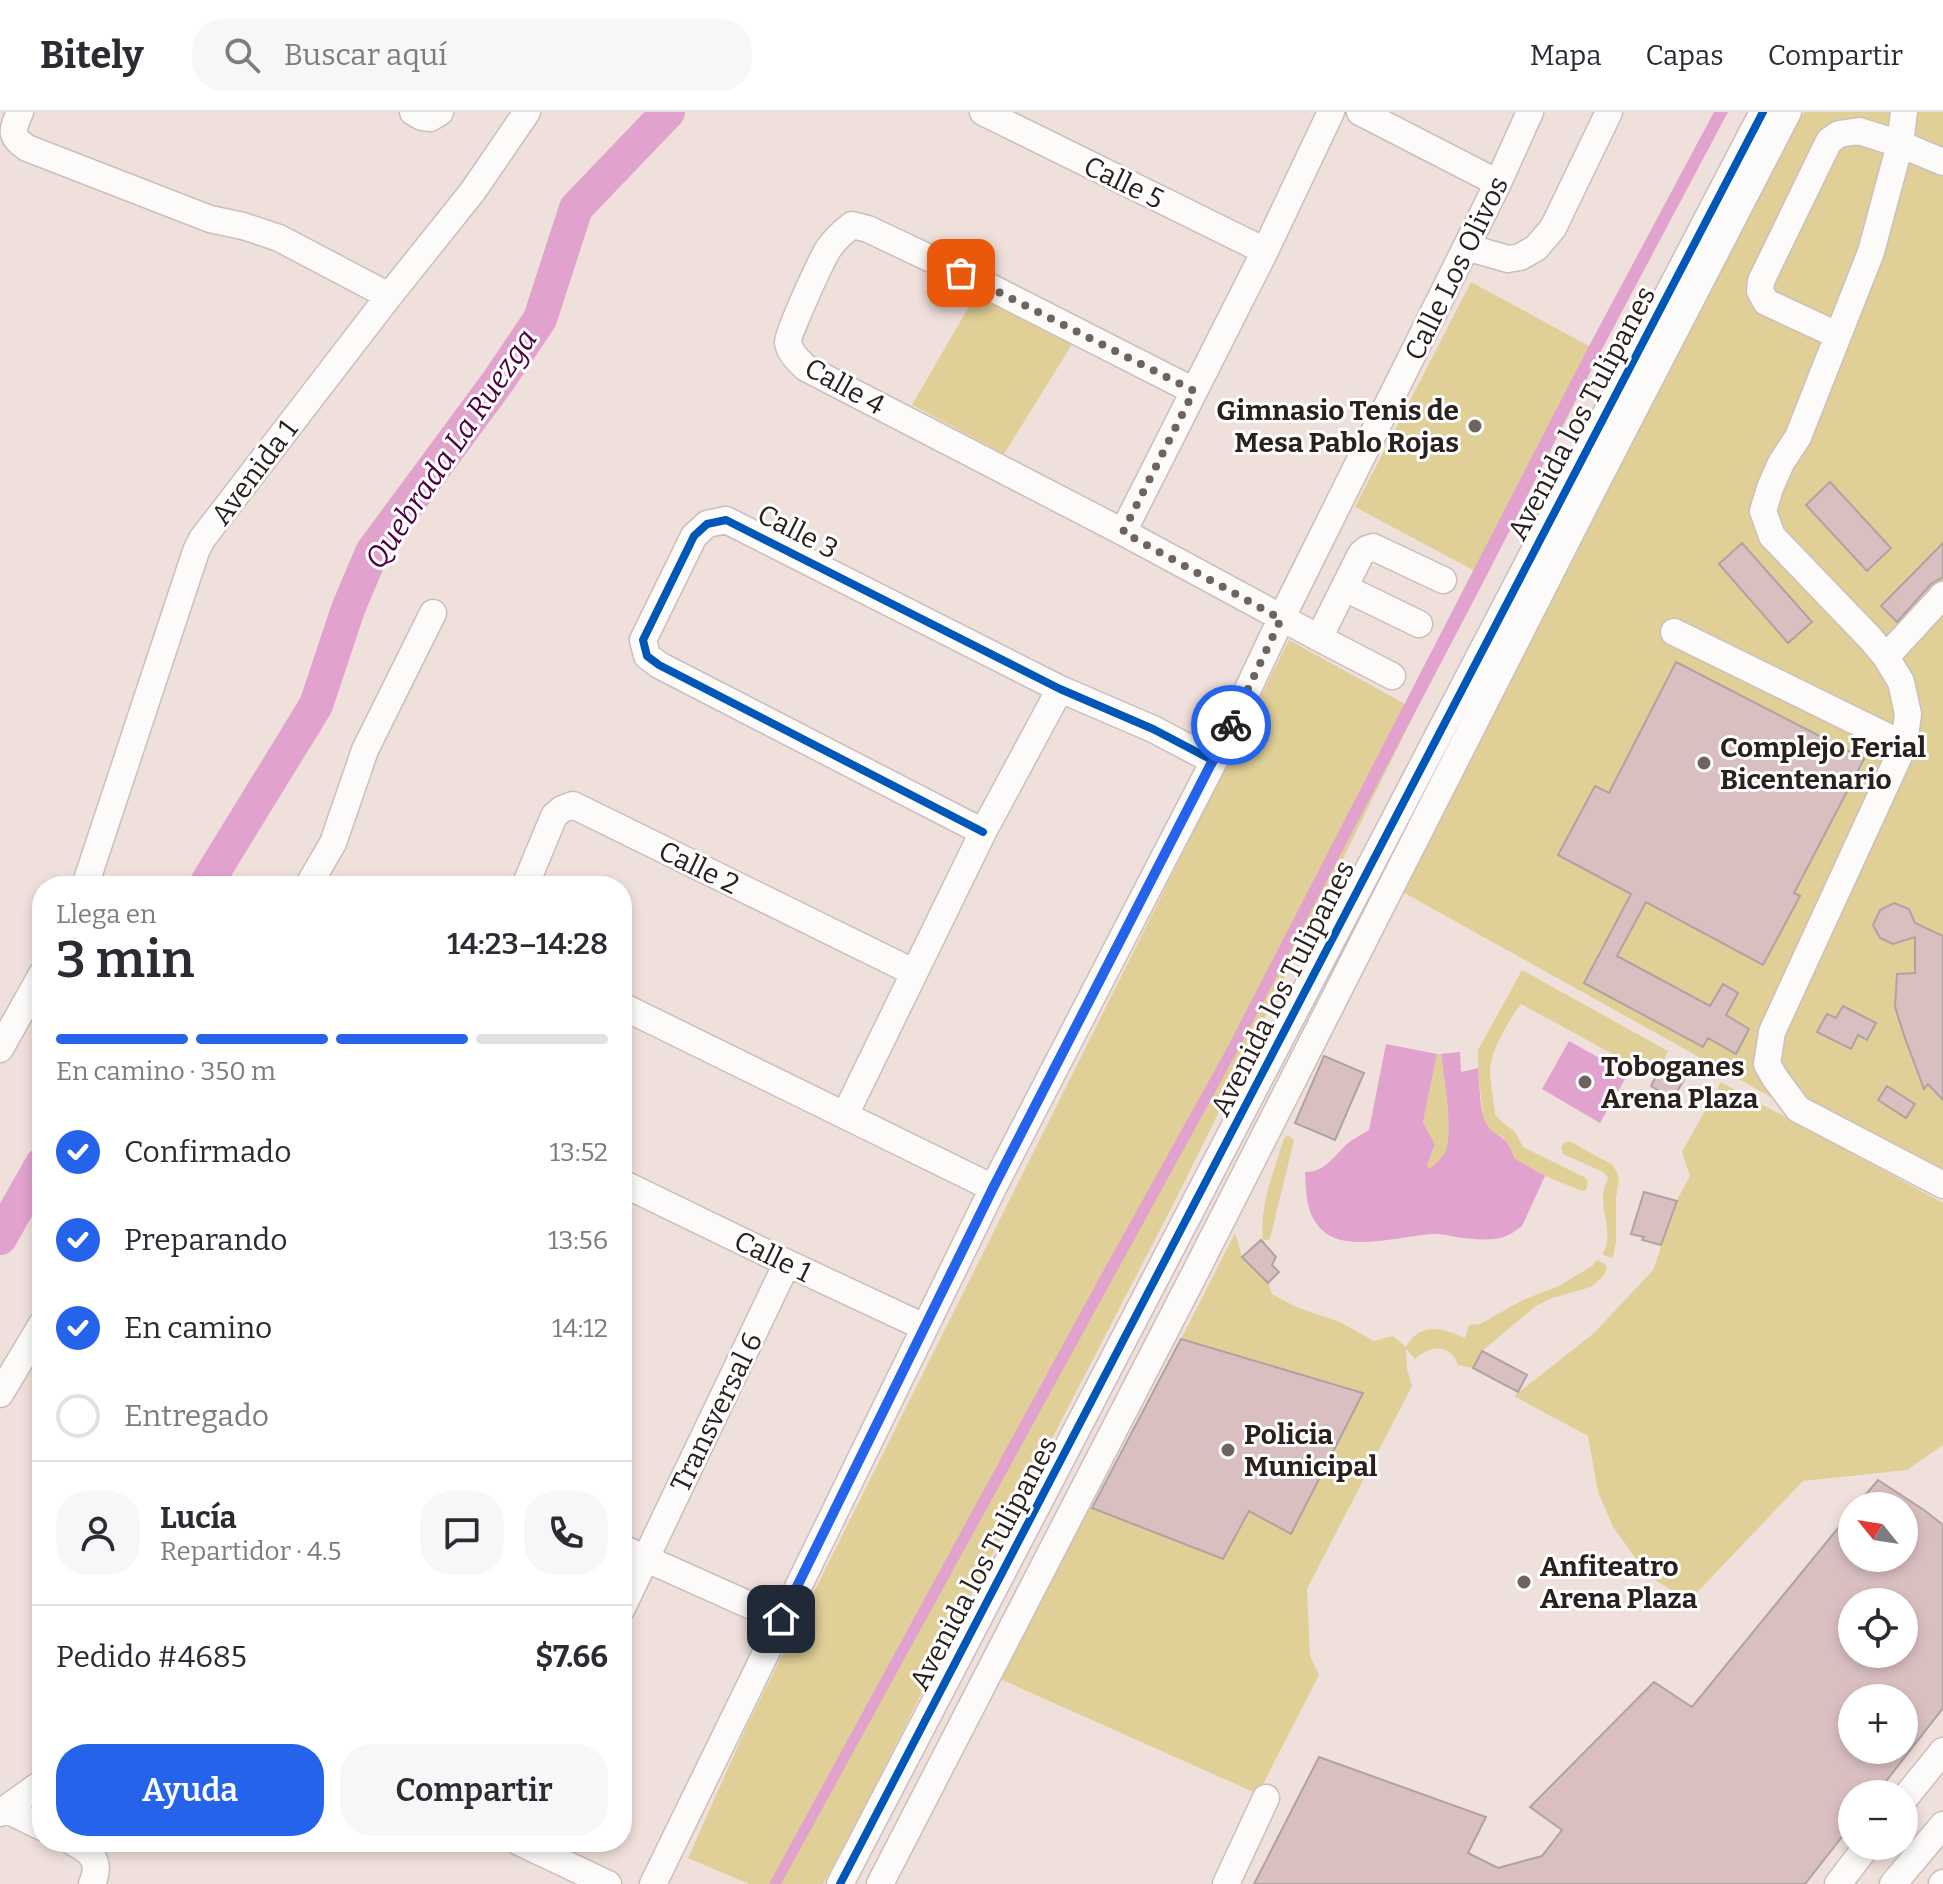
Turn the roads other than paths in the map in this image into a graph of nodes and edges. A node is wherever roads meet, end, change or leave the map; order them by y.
1 (20, 112) edge
2 (413, 112) edge
3 (440, 112) edge
4 (527, 112) edge
5 (983, 112) edge
6 (1331, 112) edge
7 (1360, 112) edge
8 (1530, 112) edge
9 (1609, 112) edge
10 (1763, 112) edge
11 (1788, 112) edge
12 (1904, 112) edge
13 (1900, 144) junction
14 (1943, 162) edge
15 (1498, 183) junction
16 (1466, 247) junction
17 (1265, 251) junction
18 (389, 296) junction
19 (1837, 335) junction
20 (1654, 345) junction
21 (1194, 391) junction
22 (1123, 532) junction
23 (1443, 580) dead end
24 (1345, 588) junction
25 (1943, 595) edge
26 (433, 613) dead end
27 (1281, 619) junction
28 (1419, 624) dead end
29 (1674, 632) dead end
30 (1319, 638) junction
31 (1886, 657) junction
32 (1392, 676) dead end
33 (1060, 689) junction
34 (1904, 745) junction
35 (1214, 761) junction
36 (983, 832) junction
37 (88, 876) edge
38 (314, 876) edge
39 (529, 876) edge
40 (913, 972) junction
41 (32, 992) edge
42 (632, 1011) edge
43 (0, 1049) edge
44 (845, 1115) junction
45 (1943, 1185) edge
46 (632, 1188) edge
47 (993, 1188) junction
48 (787, 1263) junction
49 (924, 1327) junction
50 (32, 1341) edge
51 (1114, 1358) junction
52 (1143, 1374) junction
53 (0, 1394) edge
54 (634, 1554) edge
55 (781, 1619) junction
56 (1943, 1751) edge
57 (1918, 1782) edge
58 (32, 1790) edge
59 (1266, 1798) dead end
60 (3, 1811) edge
61 (32, 1823) edge
62 (1943, 1825) edge
63 (90, 1852) edge
64 (540, 1852) edge
65 (1856, 1860) edge
66 (664, 1880) edge
67 (92, 1884) edge
68 (608, 1884) edge
69 (840, 1884) edge
70 (880, 1884) edge
71 (1226, 1884) edge
72 (1838, 1884) edge
73 (1893, 1884) edge

1 - 18 street
2 - 3 street
4 - 18 street, Avenida 1
5 - 17 street, Calle 5
6 - 17 street
7 - 15 street
8 - 15 street, Calle Los Olivos
9 - 16 street
10 - 20 street, Avenida los Tulipanes
11 - 20 street, Avenida los Tulipanes
12 - 13 street
13 - 14 street
13 - 19 street
13 - 19 street
15 - 16 street, Calle Los Olivos
16 - 27 street, Calle Los Olivos
17 - 21 street
18 - 37 street, Avenida 1
19 - 31 street
20 - 51 street, Avenida los Tulipanes
20 - 52 street, Avenida los Tulipanes
21 - 22 street
21 - 22 street, Calle 4
22 - 27 street, Calle 4
23 - 24 street
24 - 28 street
24 - 30 street
25 - 31 street
26 - 38 street
27 - 30 street, Calle 4
27 - 35 street, Calle Los Olivos
29 - 34 street
30 - 32 street, Calle 4
31 - 34 street
33 - 35 street, Calle 3
33 - 36 street
33 - 36 street, Calle 3
34 - 45 street
35 - 47 street, Calle Los Olivos
36 - 40 street
39 - 40 street, Calle 2
40 - 44 street
41 - 43 street
42 - 44 street
44 - 47 street
46 - 48 street, Calle 1
47 - 49 street, Calle Los Olivos
48 - 49 street, Calle 1
48 - 54 street, Transversal 6
49 - 55 street, Calle Los Olivos
50 - 53 street
51 - 52 street
51 - 69 street, Avenida los Tulipanes
52 - 70 street, Avenida los Tulipanes
54 - 55 street
55 - 66 street, Calle Los Olivos
56 - 57 street
58 - 60 street
59 - 71 street
60 - 61 street
62 - 73 street
63 - 67 street
64 - 68 street
65 - 72 street

